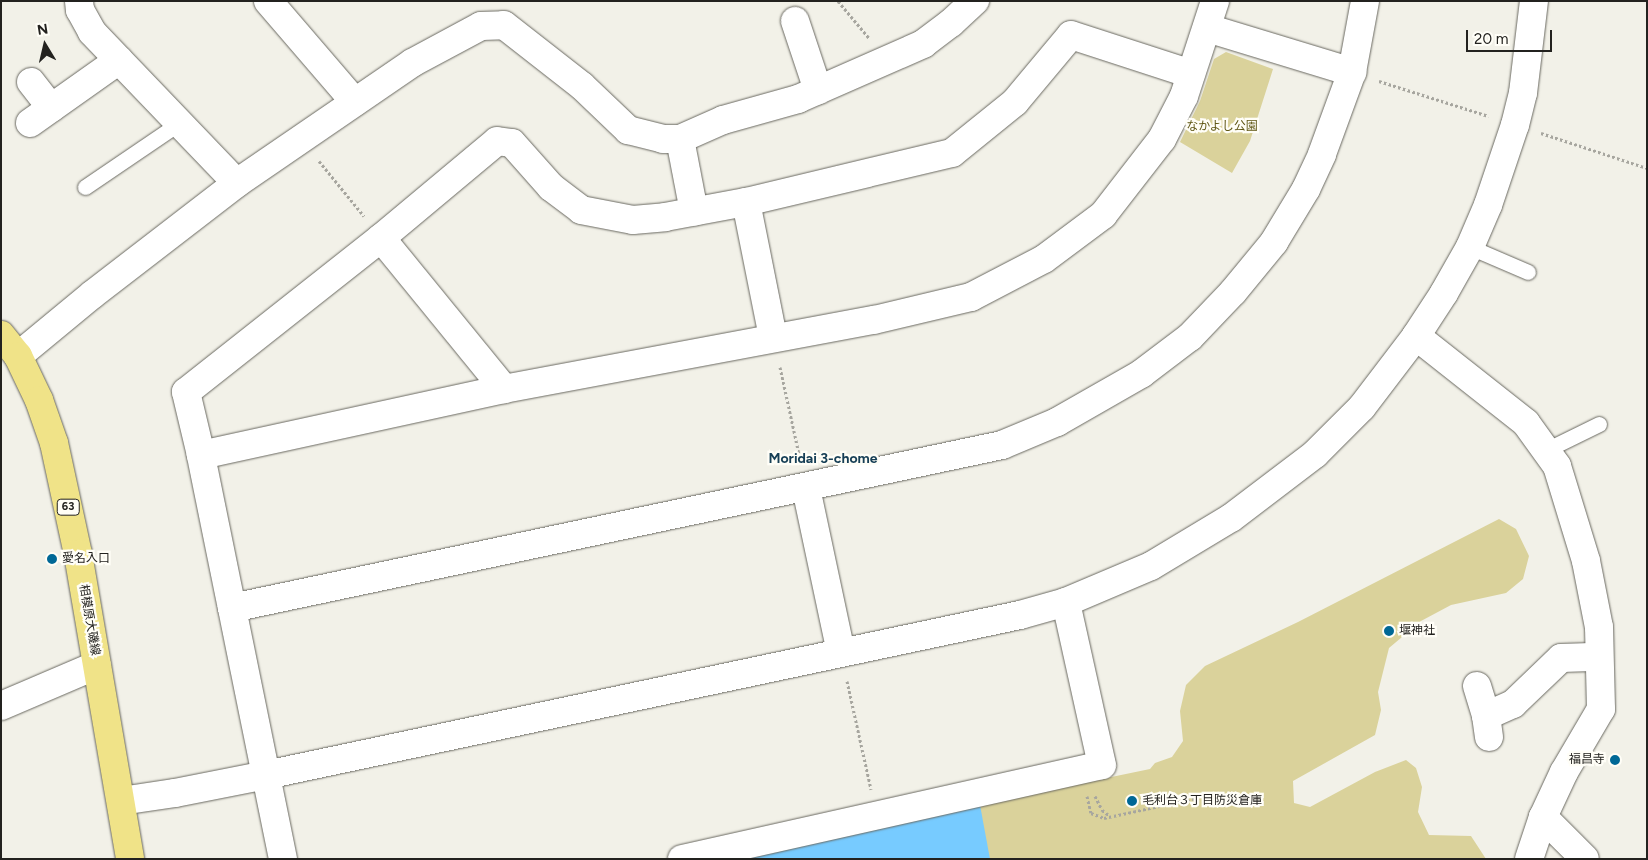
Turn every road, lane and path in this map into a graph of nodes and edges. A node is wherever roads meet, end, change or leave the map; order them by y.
1 (79, 1) edge
2 (268, 1) edge
3 (838, 1) edge
4 (975, 1) edge
5 (1215, 1) edge
6 (1365, 1) edge
7 (1534, 1) edge
8 (794, 21) dead end
9 (1207, 28) junction
10 (887, 59) junction
11 (119, 60) junction
12 (1352, 72) junction
13 (1191, 74) junction
14 (32, 82) dead end
15 (818, 90) junction
16 (355, 102) junction
17 (1494, 118) dead end
18 (179, 123) junction
19 (1531, 130) dead end
20 (302, 139) junction
21 (680, 139) junction
22 (1647, 168) edge
23 (237, 183) junction
24 (85, 187) dead end
25 (746, 202) junction
26 (694, 212) junction
27 (381, 238) junction
28 (1470, 248) junction
29 (1528, 272) dead end
30 (1416, 336) junction
31 (773, 337) junction
32 (10, 346) edge
33 (504, 389) junction
34 (1599, 424) dead end
35 (1546, 450) junction
36 (201, 455) junction
37 (806, 488) junction
38 (1066, 602) junction
39 (232, 608) junction
40 (841, 652) junction
41 (1598, 657) junction
42 (97, 664) junction
43 (847, 679) dead end
44 (1477, 686) dead end
45 (1, 706) edge
46 (266, 774) junction
47 (1220, 793) dead end
48 (122, 801) junction
49 (1097, 802) dead end
50 (1089, 804) dead end
51 (877, 817) junction
52 (1111, 817) junction
53 (1542, 817) junction
54 (130, 859) edge
55 (283, 859) edge
56 (682, 859) edge
57 (1529, 859) edge
58 (1585, 859) edge

1 - 11 street
2 - 16 street
3 - 10 path
4 - 10 street
5 - 9 street
6 - 12 street
7 - 28 street
8 - 15 street
9 - 12 street
9 - 13 street
10 - 15 street
11 - 14 street
11 - 18 street
12 - 17 path
12 - 37 street
13 - 25 street
13 - 31 street
15 - 21 street
16 - 20 street
16 - 21 street
18 - 23 street
18 - 24 lane
19 - 22 path
20 - 23 street
20 - 27 path
21 - 26 street
23 - 32 street
25 - 26 street
25 - 31 street
26 - 27 street
27 - 33 street
27 - 36 street
28 - 29 lane
28 - 30 street
30 - 35 street
30 - 38 street
31 - 33 street
31 - 37 path
32 - 42 main road, 相模原大磯線 / 63
33 - 36 street
34 - 35 lane
35 - 41 street
36 - 39 street
37 - 39 street
37 - 40 street
38 - 40 street
38 - 51 street
39 - 46 street
40 - 46 street
41 - 44 street
41 - 53 street
42 - 45 street
42 - 48 main road, 相模原大磯線 / 63
43 - 51 path
46 - 48 street
46 - 55 street
47 - 52 path
48 - 54 main road, 相模原大磯線 / 63
49 - 52 path
50 - 52 path
51 - 56 street
53 - 57 street
53 - 58 street

